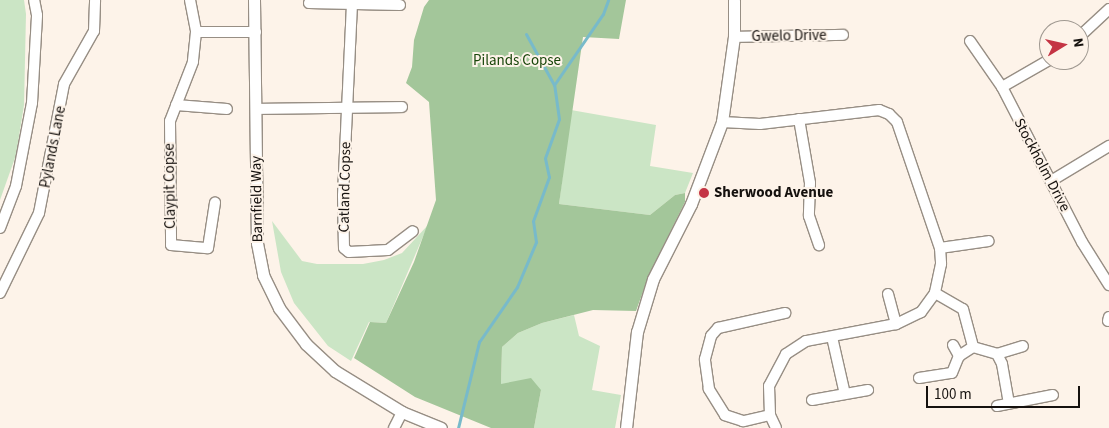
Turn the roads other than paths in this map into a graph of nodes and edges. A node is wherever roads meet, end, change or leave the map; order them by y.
1 (29, 0) edge
2 (34, 0) edge
3 (95, 0) edge
4 (190, 0) edge
5 (254, 0) edge
6 (734, 0) edge
7 (309, 3) dead end
8 (352, 4) junction
9 (400, 5) dead end
10 (1109, 9) edge
11 (1089, 28) edge
12 (196, 32) junction
13 (256, 32) junction
14 (843, 35) dead end
15 (734, 37) junction
16 (970, 41) dead end
17 (35, 50) junction
18 (1039, 66) edge
19 (1002, 88) junction
20 (176, 105) junction
21 (402, 107) dead end
22 (227, 108) dead end
23 (256, 109) junction
24 (347, 109) junction
25 (800, 119) junction
26 (722, 122) junction
27 (1109, 146) edge
28 (1051, 181) junction
29 (215, 202) dead end
30 (0, 228) edge
31 (414, 231) dead end
32 (989, 241) dead end
33 (818, 245) dead end
34 (940, 248) junction
35 (1109, 285) edge
36 (0, 293) edge
37 (935, 293) junction
38 (888, 294) dead end
39 (785, 313) dead end
40 (896, 324) junction
41 (832, 336) junction
42 (953, 345) dead end
43 (1023, 346) dead end
44 (973, 347) junction
45 (997, 354) junction
46 (959, 356) junction
47 (919, 378) dead end
48 (868, 390) dead end
49 (845, 394) junction
50 (1053, 395) dead end
51 (812, 400) dead end
52 (1009, 403) junction
53 (997, 406) dead end
54 (406, 414) junction
55 (770, 415) junction
56 (394, 428) edge
57 (441, 428) edge
58 (626, 428) edge
59 (776, 428) edge

1 - 17 street
2 - 17 street, Pylands Lane
3 - 36 street, Pylands Lane
4 - 12 street, Claypit Copse
5 - 13 street, Barnfield Way
6 - 15 street
7 - 8 street
8 - 9 street
8 - 24 street, Catland Copse
10 - 11 street
12 - 13 street
12 - 20 street, Claypit Copse
13 - 23 street, Barnfield Way
14 - 15 street, Gwelo Drive
15 - 26 street
16 - 19 street, Stockholm Drive
17 - 30 street, Pylands Lane
18 - 19 street
19 - 28 street, Stockholm Drive
20 - 22 street
20 - 29 street, Claypit Copse
21 - 24 street
23 - 24 street
23 - 54 street, Barnfield Way
24 - 31 street, Catland Copse
25 - 26 street
25 - 33 street
25 - 34 street
26 - 58 street
27 - 28 street
28 - 35 street, Stockholm Drive
32 - 34 street
34 - 37 street
37 - 40 street
37 - 44 street
38 - 40 street
39 - 55 street
40 - 41 street
41 - 49 street
41 - 55 street
42 - 46 street
43 - 45 street
44 - 45 street
44 - 46 street
45 - 52 street
46 - 47 street
48 - 49 street
49 - 51 street
50 - 52 street
52 - 53 street
54 - 56 street
54 - 57 street, Barnfield Way
55 - 59 street

